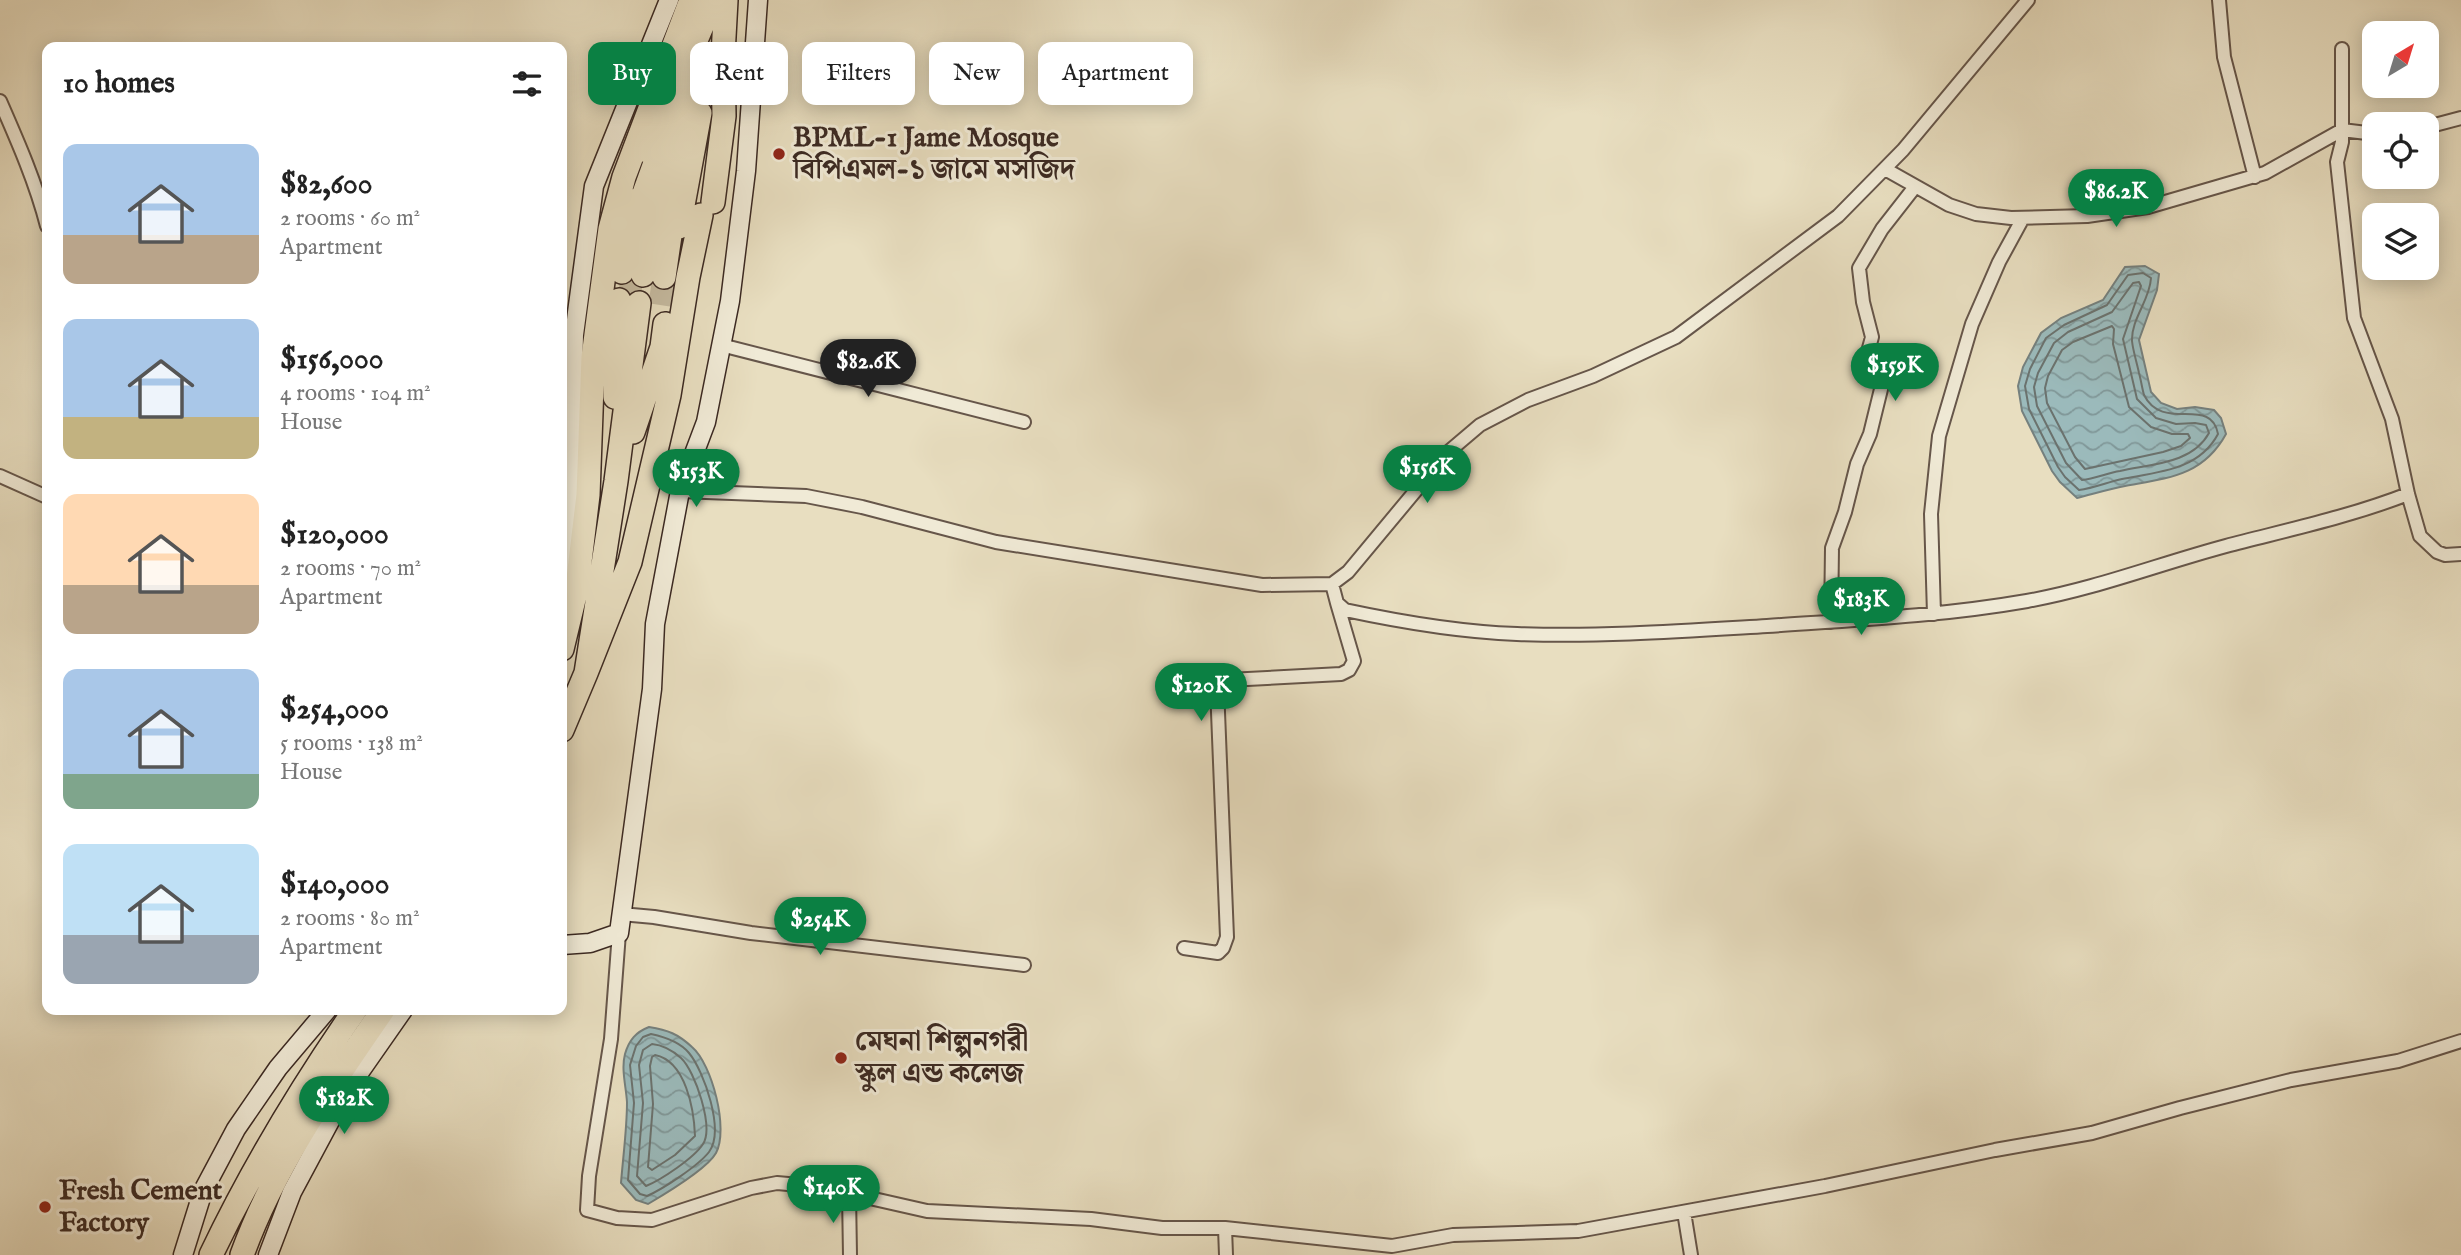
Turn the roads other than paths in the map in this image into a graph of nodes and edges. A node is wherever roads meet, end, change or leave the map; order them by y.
1 (668, 0) edge
2 (691, 0) edge
3 (719, 0) edge
4 (758, 0) edge
5 (2028, 0) edge
6 (2219, 0) edge
7 (2342, 49) dead end
8 (0, 101) edge
9 (2461, 118) edge
10 (2439, 124) edge
11 (2342, 130) junction
12 (2362, 132) edge
13 (1885, 169) junction
14 (2255, 177) junction
15 (1914, 188) junction
16 (42, 203) edge
17 (2023, 218) junction
18 (653, 275) junction
19 (721, 345) junction
20 (1024, 422) dead end
21 (0, 476) edge
22 (616, 481) junction
23 (680, 491) junction
24 (2408, 494) junction
25 (42, 495) edge
26 (568, 522) edge
27 (2461, 554) edge
28 (1332, 584) junction
29 (1337, 603) junction
30 (1934, 614) junction
31 (1831, 622) junction
32 (567, 627) edge
33 (586, 673) junction
34 (567, 718) edge
35 (621, 914) junction
36 (619, 933) junction
37 (567, 945) edge
38 (1184, 948) dead end
39 (1024, 965) dead end
40 (323, 1015) edge
41 (352, 1015) edge
42 (380, 1015) edge
43 (400, 1015) edge
44 (2461, 1041) edge
45 (849, 1194) junction
46 (1684, 1212) junction
47 (1225, 1228) junction
48 (183, 1255) edge
49 (211, 1255) edge
50 (242, 1255) edge
51 (268, 1255) edge
52 (850, 1255) edge
53 (1226, 1255) edge
54 (1691, 1255) edge

1 - 26 street
2 - 32 highway
3 - 18 highway
3 - 18 highway
3 - 18 highway
4 - 19 street
5 - 13 street
6 - 14 street
7 - 11 street
8 - 16 street
9 - 10 street
11 - 12 street
11 - 14 street
11 - 24 street
13 - 15 street
13 - 28 street
14 - 17 street
15 - 17 street
15 - 31 street
17 - 30 street
18 - 33 highway
19 - 20 street
19 - 23 street
21 - 25 street
22 - 22 highway
22 - 33 highway
23 - 28 street
23 - 35 street
24 - 27 street
24 - 30 street
28 - 29 street
29 - 31 street
29 - 38 street
30 - 31 street
33 - 34 highway
35 - 36 street
35 - 39 street
36 - 37 street
36 - 45 street
40 - 48 street
41 - 49 highway
42 - 50 highway
43 - 51 street
44 - 46 street
45 - 47 street
45 - 52 street
46 - 47 street
46 - 54 street
47 - 53 street

